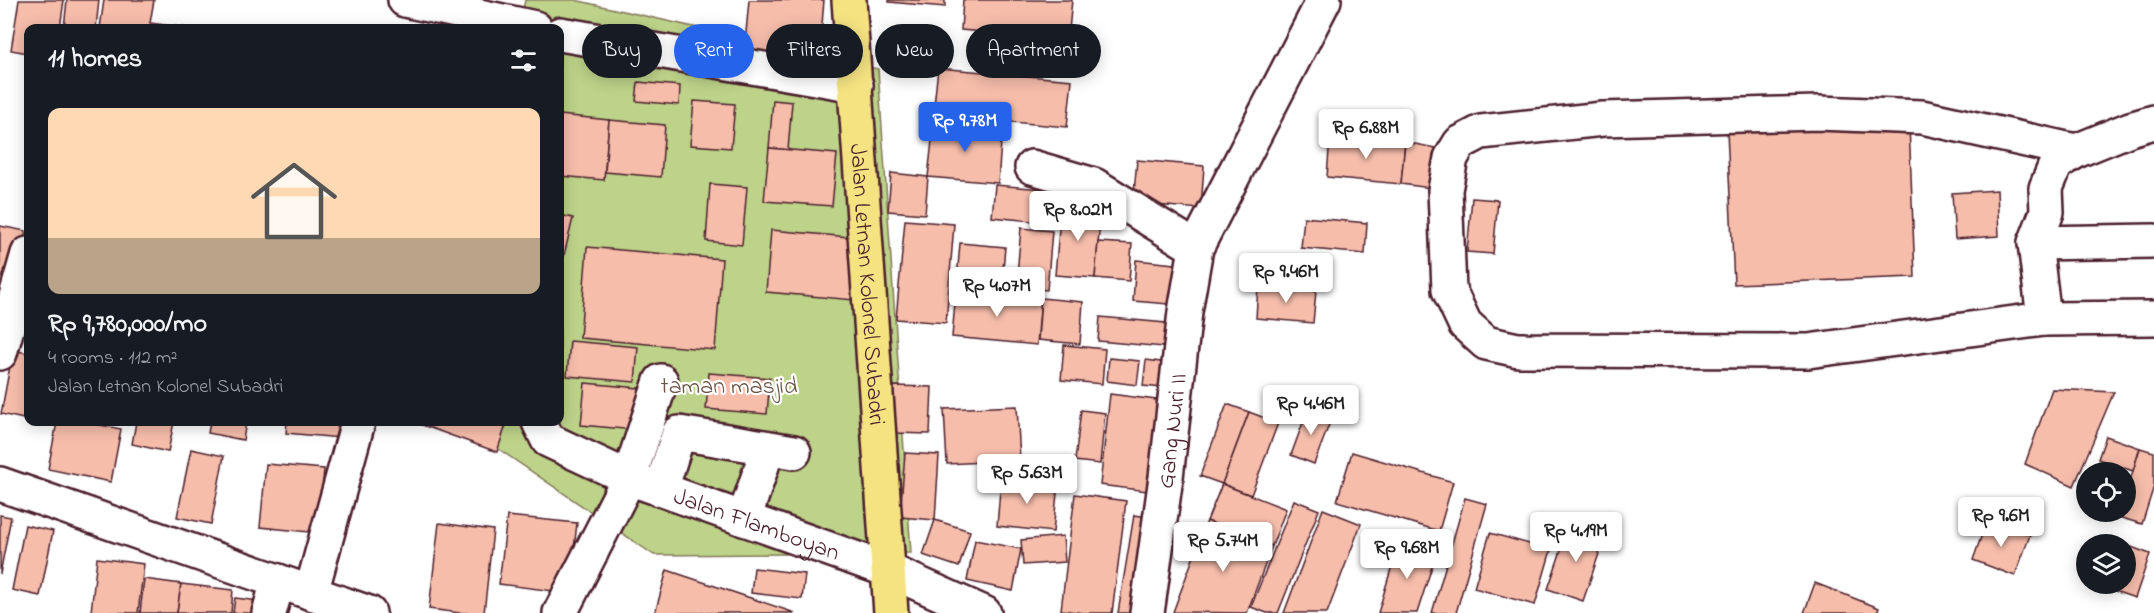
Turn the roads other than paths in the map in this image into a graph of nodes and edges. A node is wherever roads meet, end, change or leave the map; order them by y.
1 (405, 0) edge
2 (849, 0) edge
3 (1324, 0) edge
4 (516, 24) edge
5 (564, 35) edge
6 (856, 85) junction
7 (2154, 122) edge
8 (2076, 151) junction
9 (1032, 167) dead end
10 (2154, 241) edge
11 (2035, 243) junction
12 (1196, 248) junction
13 (24, 268) edge
14 (2154, 318) edge
15 (2044, 319) junction
16 (0, 353) edge
17 (661, 381) dead end
18 (356, 426) edge
19 (541, 426) edge
20 (629, 478) junction
21 (0, 484) edge
22 (661, 489) junction
23 (744, 519) junction
24 (888, 570) junction
25 (278, 581) junction
26 (311, 593) junction
27 (269, 613) edge
28 (369, 613) edge
29 (560, 613) edge
30 (891, 613) edge
31 (984, 613) edge
32 (1147, 613) edge

1 - 4 street
2 - 6 main road, Jalan Letnan Kolonel Subadri
3 - 12 street, Gang Nuri II
5 - 6 street
6 - 24 main road, Jalan Letnan Kolonel Subadri
7 - 8 street
8 - 11 street
8 - 15 street
9 - 12 street
10 - 11 street
11 - 15 street
12 - 32 street, Gang Nuri II
13 - 16 street
14 - 15 street
17 - 20 street
18 - 26 street
19 - 20 street, Jalan Flamboyan
20 - 22 street, Jalan Flamboyan
20 - 29 street
21 - 25 street
22 - 23 street, Jalan Flamboyan
22 - 23 street
23 - 24 street, Jalan Flamboyan
24 - 30 main road, Jalan Letnan Kolonel Subadri
24 - 31 street, Jalan Flamboyan
25 - 26 street
25 - 27 street
26 - 28 street

